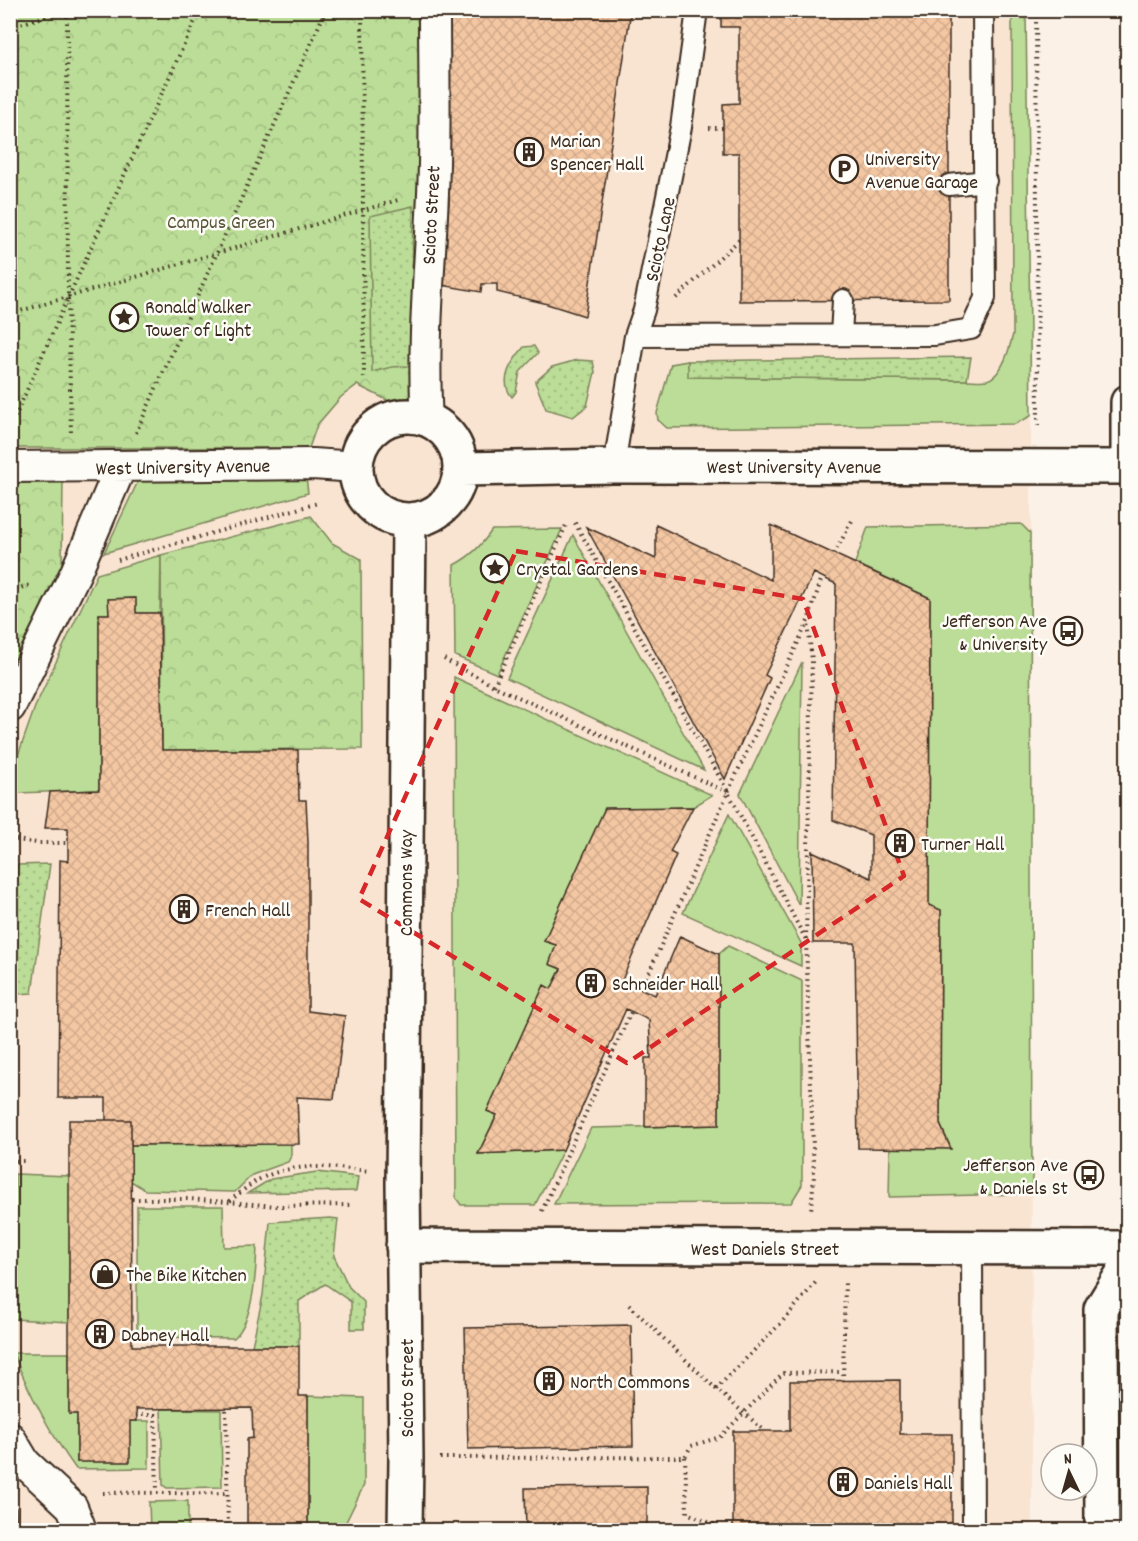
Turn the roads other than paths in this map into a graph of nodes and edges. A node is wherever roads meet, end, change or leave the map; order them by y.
1 (434, 10) edge
2 (697, 10) edge
3 (983, 10) edge
4 (986, 181) junction
5 (949, 185) dead end
6 (843, 300) dead end
7 (841, 335) junction
8 (635, 336) junction
9 (1128, 402) edge
10 (427, 420) junction
11 (1128, 450) edge
12 (121, 466) junction
13 (614, 466) junction
14 (10, 467) edge
15 (356, 467) junction
16 (1128, 467) edge
17 (461, 468) junction
18 (409, 520) junction
19 (10, 707) edge
20 (403, 1246) junction
21 (972, 1247) junction
22 (1128, 1248) edge
23 (1128, 1265) edge
24 (10, 1438) edge
25 (81, 1530) edge
26 (405, 1530) edge
27 (973, 1530) edge
28 (1102, 1530) edge

1 - 10 street, Scioto Street
2 - 8 lane, Scioto Lane
3 - 4 lane
4 - 5 lane
4 - 7 lane
6 - 7 lane
7 - 8 lane
8 - 13 lane, Scioto Lane
9 - 11 street
10 - 15 street
10 - 17 street
12 - 14 street, West University Avenue
12 - 15 street, West University Avenue
12 - 19 street
13 - 16 street, West University Avenue
13 - 17 street, West University Avenue
15 - 18 street
17 - 18 street
18 - 20 street, Commons Way
20 - 21 street, West Daniels Street
20 - 26 street, Scioto Street
21 - 22 street, West Daniels Street
21 - 27 lane
23 - 28 street
24 - 25 street

